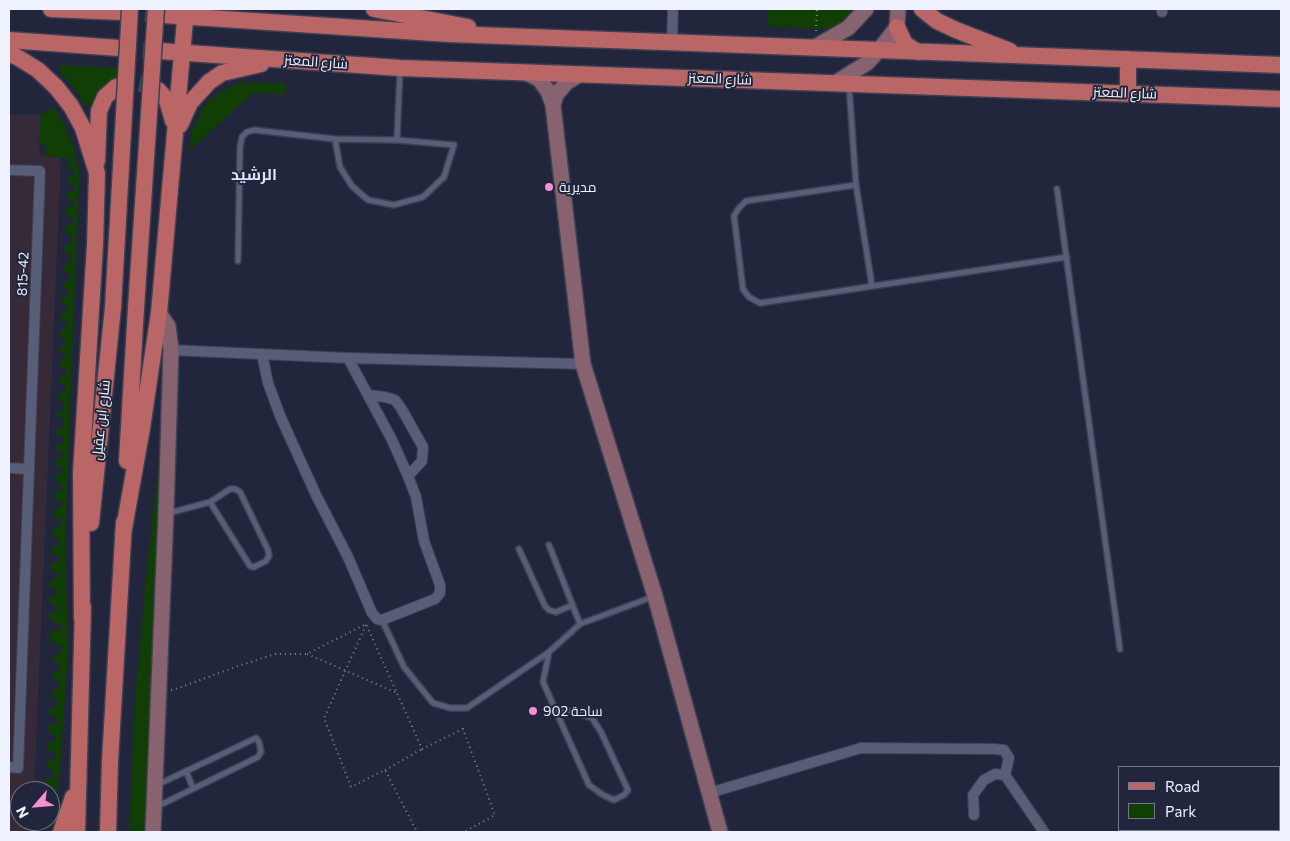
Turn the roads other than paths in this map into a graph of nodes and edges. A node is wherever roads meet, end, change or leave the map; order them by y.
1 (51, 9) edge
2 (374, 9) edge
3 (673, 9) edge
4 (866, 9) edge
5 (898, 9) edge
6 (922, 9) edge
7 (126, 10) edge
8 (159, 12) edge
9 (186, 12) edge
10 (897, 28) junction
11 (522, 37) junction
12 (9, 40) edge
13 (672, 42) junction
14 (815, 47) junction
15 (119, 48) tunnel mouth
16 (879, 50) junction
17 (160, 51) tunnel mouth
18 (918, 52) junction
19 (182, 53) junction
20 (9, 54) edge
21 (1021, 55) junction
22 (1128, 59) junction
23 (282, 60) junction
24 (1281, 65) edge
25 (400, 68) junction
26 (524, 72) junction
27 (580, 74) junction
28 (842, 83) junction
29 (116, 88) tunnel mouth
30 (158, 90) tunnel mouth
31 (1128, 93) junction
32 (1281, 99) edge
33 (553, 105) junction
34 (175, 136) junction
35 (336, 139) junction
36 (398, 140) junction
37 (9, 170) edge
38 (97, 173) junction
39 (856, 186) junction
40 (1057, 189) dead end
41 (1067, 257) junction
42 (238, 261) dead end
43 (872, 286) junction
44 (159, 313) junction
45 (172, 350) junction
46 (262, 354) junction
47 (348, 358) junction
48 (583, 364) junction
49 (368, 395) junction
50 (9, 468) edge
51 (29, 469) junction
52 (408, 476) junction
53 (210, 502) junction
54 (166, 513) junction
55 (123, 534) junction
56 (549, 545) dead end
57 (519, 548) dead end
58 (655, 596) junction
59 (573, 605) junction
60 (82, 618) junction
61 (382, 620) junction
62 (580, 624) junction
63 (1120, 649) dead end
64 (549, 652) junction
65 (556, 711) junction
66 (14, 767) edge
67 (186, 771) junction
68 (1005, 775) junction
69 (79, 780) junction
70 (154, 786) junction
71 (194, 788) junction
72 (709, 793) junction
73 (153, 808) junction
74 (974, 815) dead end
75 (61, 832) edge
76 (77, 832) edge
77 (108, 832) edge
78 (153, 832) edge
79 (720, 832) edge
80 (1044, 832) edge

1 - 7 main road
2 - 11 main road
3 - 13 street
4 - 14 street
5 - 10 street
6 - 21 main road
7 - 60 main road, شارع ابن عقيل, bridge
8 - 9 main road
8 - 55 main road, شارع ابن عقيل, bridge
9 - 11 main road
9 - 19 main road
10 - 16 street
10 - 18 main road
11 - 13 main road
12 - 15 main road
13 - 14 main road
14 - 16 main road
16 - 18 main road
16 - 28 street
17 - 19 main road, شارع المعتز
18 - 21 main road
19 - 23 main road, شارع المعتز
19 - 34 main road
20 - 38 main road
21 - 22 main road
22 - 24 main road
22 - 31 main road
23 - 25 main road, شارع المعتز
23 - 34 main road
25 - 26 main road, شارع المعتز
25 - 36 lane
26 - 27 main road, شارع المعتز
26 - 33 street
27 - 28 main road, شارع المعتز
27 - 33 street
28 - 31 main road, شارع المعتز
28 - 39 lane
29 - 38 main road
30 - 34 main road
31 - 32 main road, شارع المعتز
33 - 48 street
34 - 44 main road
35 - 36 lane
35 - 36 lane
35 - 42 lane
37 - 51 street, 815-42
38 - 60 main road
39 - 43 lane
39 - 43 lane
40 - 41 lane
41 - 43 lane
41 - 63 lane
44 - 45 street
44 - 55 main road
45 - 46 street
45 - 54 street
46 - 47 street
46 - 61 street
47 - 48 street
47 - 49 street
48 - 58 street
49 - 52 street
49 - 52 street
50 - 51 street
51 - 66 street, 815-42
52 - 61 street
53 - 53 lane
53 - 54 lane
54 - 70 street
55 - 77 main road, شارع ابن عقيل
56 - 59 lane
57 - 59 lane
58 - 62 lane
58 - 72 street
59 - 62 lane
60 - 69 main road, شارع ابن عقيل
61 - 64 lane
62 - 64 lane
64 - 65 lane
65 - 65 lane
67 - 70 lane
67 - 71 lane
67 - 71 lane
68 - 72 street
68 - 74 street
68 - 80 street
69 - 75 main road
69 - 76 main road, شارع ابن عقيل
70 - 73 street
71 - 73 lane
72 - 79 street
73 - 78 street

